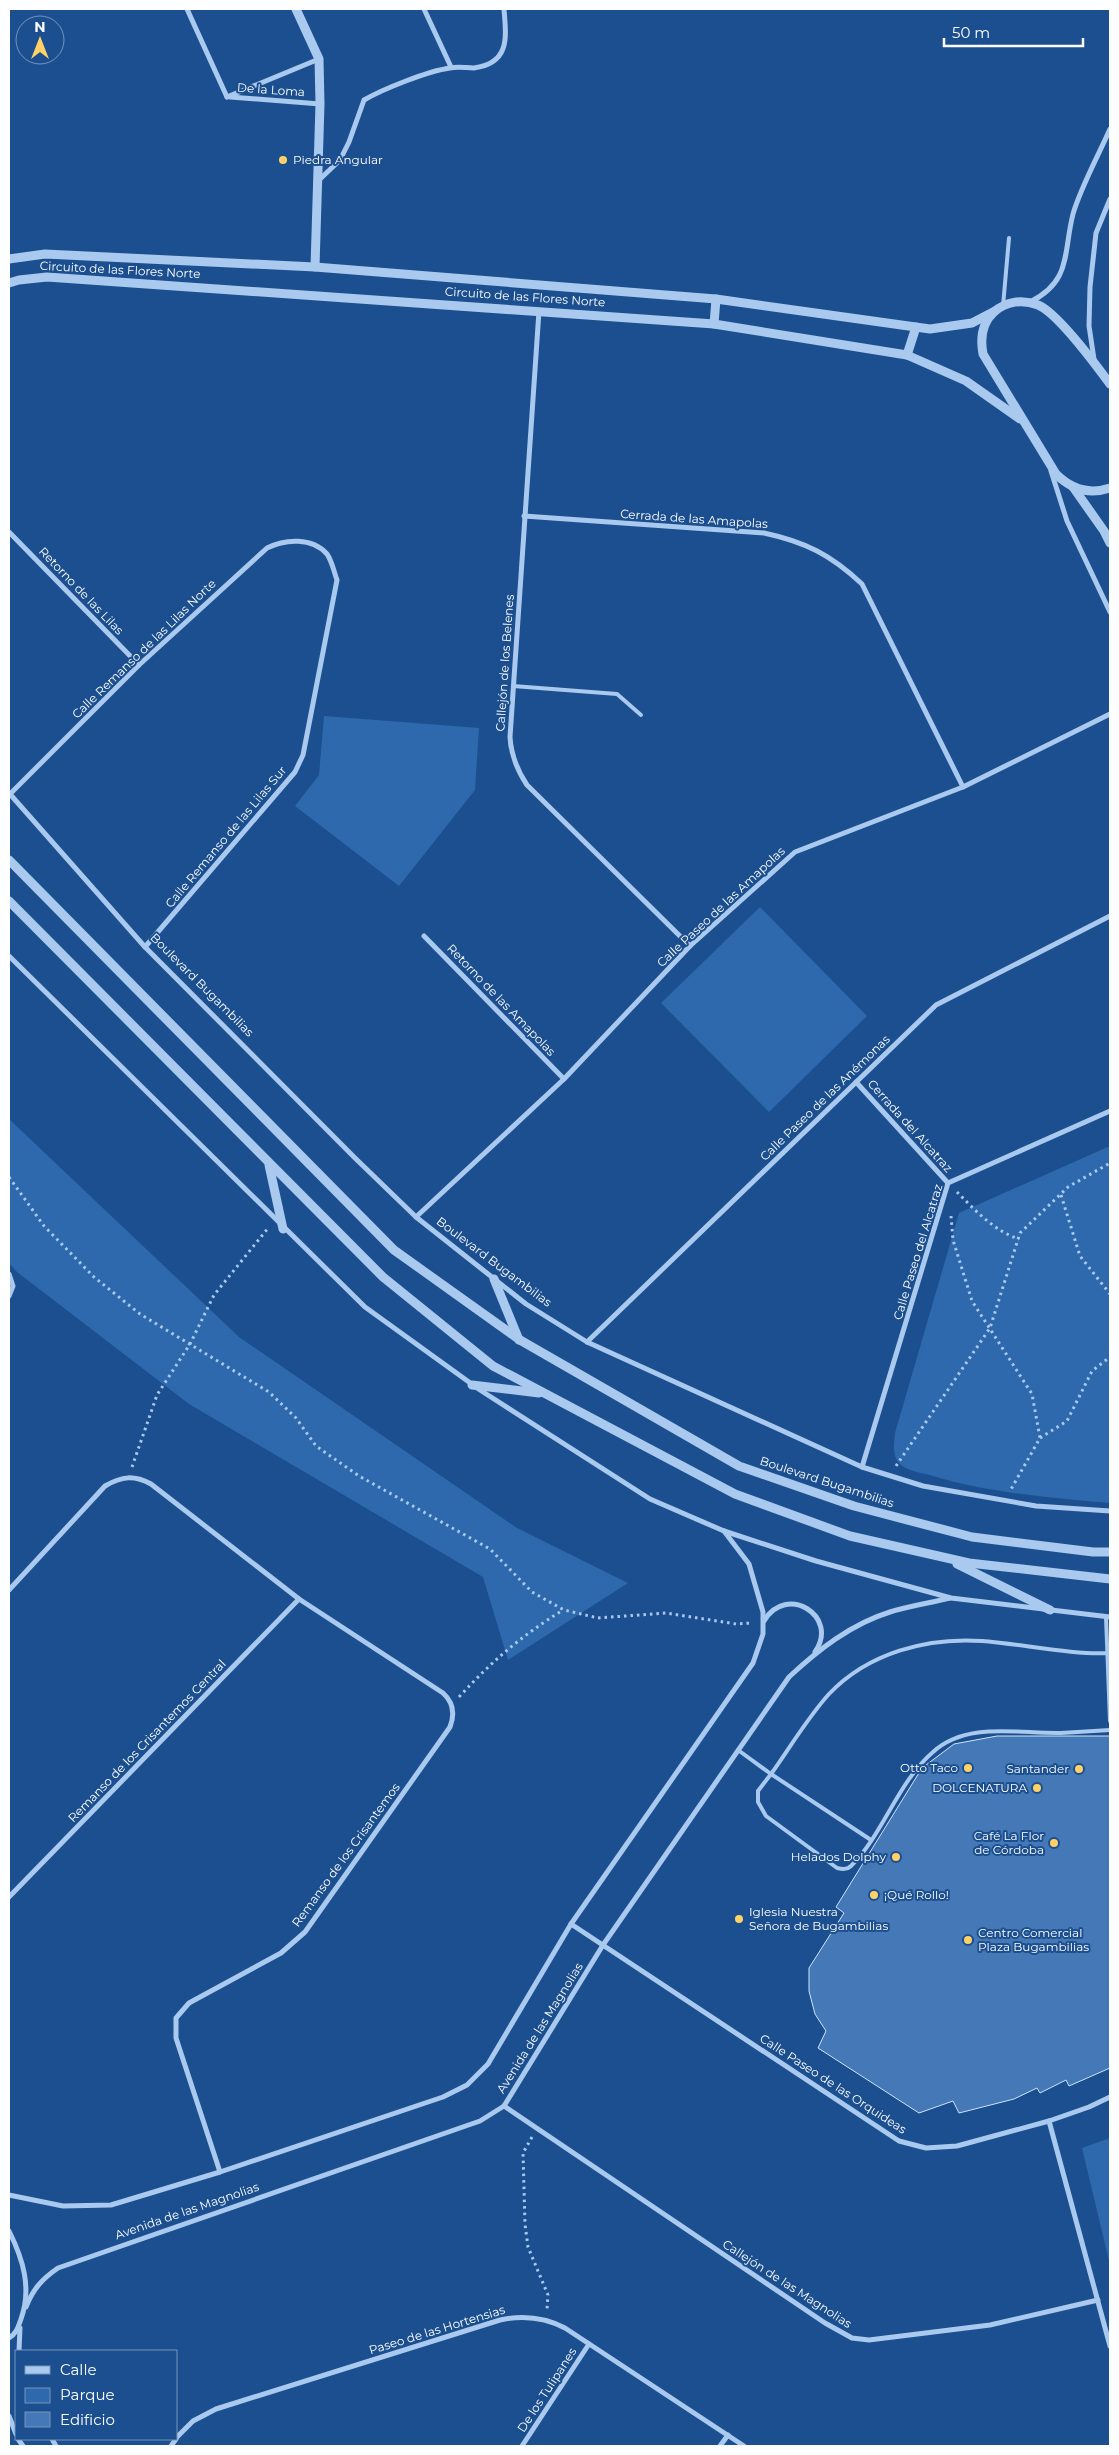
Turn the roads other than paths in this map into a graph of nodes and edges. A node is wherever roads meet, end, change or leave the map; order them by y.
1 (187, 9) edge
2 (296, 9) edge
3 (424, 9) edge
4 (504, 9) edge
5 (319, 60) junction
6 (451, 67) junction
7 (227, 97) junction
8 (320, 104) junction
9 (1110, 129) edge
10 (318, 181) junction
11 (1110, 199) edge
12 (1009, 238) dead end
13 (9, 258) edge
14 (315, 267) junction
15 (9, 284) edge
16 (716, 298) junction
17 (1030, 302) junction
18 (999, 308) junction
19 (539, 310) junction
20 (714, 324) junction
21 (916, 327) junction
22 (907, 356) junction
23 (1098, 367) junction
24 (1110, 372) edge
25 (1110, 384) edge
26 (1020, 418) junction
27 (1050, 465) junction
28 (1072, 487) junction
29 (1110, 488) edge
30 (524, 516) junction
31 (9, 532) edge
32 (304, 542) joint
33 (1110, 543) edge
34 (1110, 612) edge
35 (138, 665) junction
36 (513, 686) junction
37 (641, 714) dead end
38 (1110, 714) edge
39 (962, 787) junction
40 (9, 794) edge
41 (9, 860) edge
42 (9, 902) edge
43 (1110, 916) edge
44 (424, 936) dead end
45 (146, 946) junction
46 (690, 946) junction
47 (9, 956) edge
48 (564, 1079) junction
49 (856, 1082) junction
50 (1110, 1111) edge
51 (269, 1165) junction
52 (948, 1183) junction
53 (416, 1218) junction
54 (284, 1229) junction
55 (9, 1274) edge
56 (494, 1279) junction
57 (9, 1296) edge
58 (520, 1340) junction
59 (587, 1342) junction
60 (472, 1385) junction
61 (546, 1394) junction
62 (862, 1467) junction
63 (1110, 1511) edge
64 (724, 1531) junction
65 (1110, 1552) edge
66 (943, 1557) junction
67 (1110, 1578) edge
68 (9, 1590) edge
69 (951, 1598) junction
70 (299, 1599) junction
71 (1050, 1610) junction
72 (1108, 1617) edge
73 (763, 1623) junction
74 (1108, 1653) edge
75 (813, 1655) junction
76 (1110, 1721) edge
77 (1110, 1730) edge
78 (738, 1750) junction
79 (772, 1774) junction
80 (871, 1840) junction
81 (9, 1897) edge
82 (571, 1924) junction
83 (603, 1945) junction
84 (1110, 2097) edge
85 (504, 2106) junction
86 (1049, 2121) junction
87 (220, 2172) junction
88 (9, 2195) edge
89 (9, 2231) edge
90 (1098, 2300) junction
91 (26, 2307) junction
92 (20, 2322) junction
93 (9, 2338) edge
94 (589, 2344) junction
95 (1110, 2346) edge
96 (20, 2350) edge
97 (9, 2416) edge
98 (15, 2431) edge
99 (178, 2436) edge
100 (728, 2436) junction
101 (522, 2446) edge
102 (720, 2446) edge
103 (744, 2446) edge

1 - 7 street, De la Loma
2 - 5 street
3 - 6 street
4 - 6 street
5 - 7 street
5 - 8 street
6 - 10 street
7 - 8 street, De la Loma
8 - 10 street
9 - 17 street
10 - 14 street
11 - 23 street
12 - 18 lane
13 - 14 street, Circuito de las Flores Norte
14 - 16 street, Circuito de las Flores Norte
15 - 19 street, Circuito de las Flores Norte
16 - 20 street
16 - 21 street, Circuito de las Flores Norte
17 - 18 street, Circuito de las Flores Norte
17 - 23 street
18 - 21 street, Circuito de las Flores Norte
18 - 26 street
19 - 20 street, Circuito de las Flores Norte
19 - 30 street, Callejón de los Belenes
20 - 22 street, Circuito de las Flores Norte
21 - 22 street
22 - 26 street, Circuito de las Flores Norte
23 - 24 street
23 - 25 street
26 - 27 street
27 - 28 street
27 - 34 street
28 - 29 street
28 - 33 street
30 - 36 street, Callejón de los Belenes
30 - 39 street, Cerrada de las Amapolas
31 - 35 street, Retorno de las Lilas
32 - 35 street, Calle Remanso de las Lilas Norte
32 - 45 street, Calle Remanso de las Lilas Sur
35 - 40 street, Calle Remanso de las Lilas Norte
36 - 37 lane
36 - 46 street, Callejón de los Belenes
38 - 39 street, Calle Paseo de las Amapolas
39 - 46 street, Calle Paseo de las Amapolas
40 - 45 street, Boulevard Bugambilias
41 - 58 street, Boulevard Bugambilias
42 - 51 street
43 - 49 street, Calle Paseo de las Anémonas
44 - 48 street, Retorno de las Amapolas
45 - 53 street, Boulevard Bugambilias
46 - 48 street, Calle Paseo de las Amapolas
47 - 54 street
48 - 53 street, Calle Paseo de las Amapolas
49 - 52 street, Cerrada del Alcatraz
49 - 59 street, Calle Paseo de las Anémonas
50 - 52 street, Calle Paseo del Alcatraz
51 - 54 street
51 - 61 street
52 - 62 street, Calle Paseo del Alcatraz
53 - 56 street, Boulevard Bugambilias
54 - 60 street
55 - 57 street
56 - 58 street
56 - 59 street, Boulevard Bugambilias
58 - 65 street, Boulevard Bugambilias
59 - 62 street, Boulevard Bugambilias
60 - 61 street
60 - 64 street
61 - 66 street
62 - 63 street, Boulevard Bugambilias
64 - 69 street
64 - 73 street, Avenida de las Magnolias
66 - 67 street
66 - 71 street
68 - 70 street
69 - 71 street
69 - 75 street, Avenida de las Magnolias
70 - 81 street, Remanso de los Crisantemos Central
70 - 87 street, Remanso de los Crisantemos
71 - 72 street
72 - 74 lane
73 - 75 street
73 - 82 street, Avenida de las Magnolias
74 - 76 lane
74 - 79 lane
75 - 78 street, Avenida de las Magnolias
77 - 80 lane
78 - 79 lane
78 - 83 street, Avenida de las Magnolias
79 - 80 lane
79 - 80 lane
82 - 83 street, Calle Paseo de las Orquideas
82 - 87 street, Avenida de las Magnolias
83 - 85 street, Avenida de las Magnolias
83 - 86 street, Calle Paseo de las Orquideas
84 - 86 street, Calle Paseo de las Orquideas
85 - 90 street, Callejón de las Magnolias
85 - 91 street, Avenida de las Magnolias
86 - 90 street
87 - 88 street, Avenida de las Magnolias
89 - 91 street
90 - 95 street
91 - 92 street, Avenida de las Magnolias
92 - 93 street
92 - 96 street
94 - 99 street, Paseo de las Hortensias
94 - 100 street, Paseo de las Hortensias
94 - 101 street, De los Tulipanes
97 - 98 street
100 - 102 street
100 - 103 street, Paseo de las Hortensias

